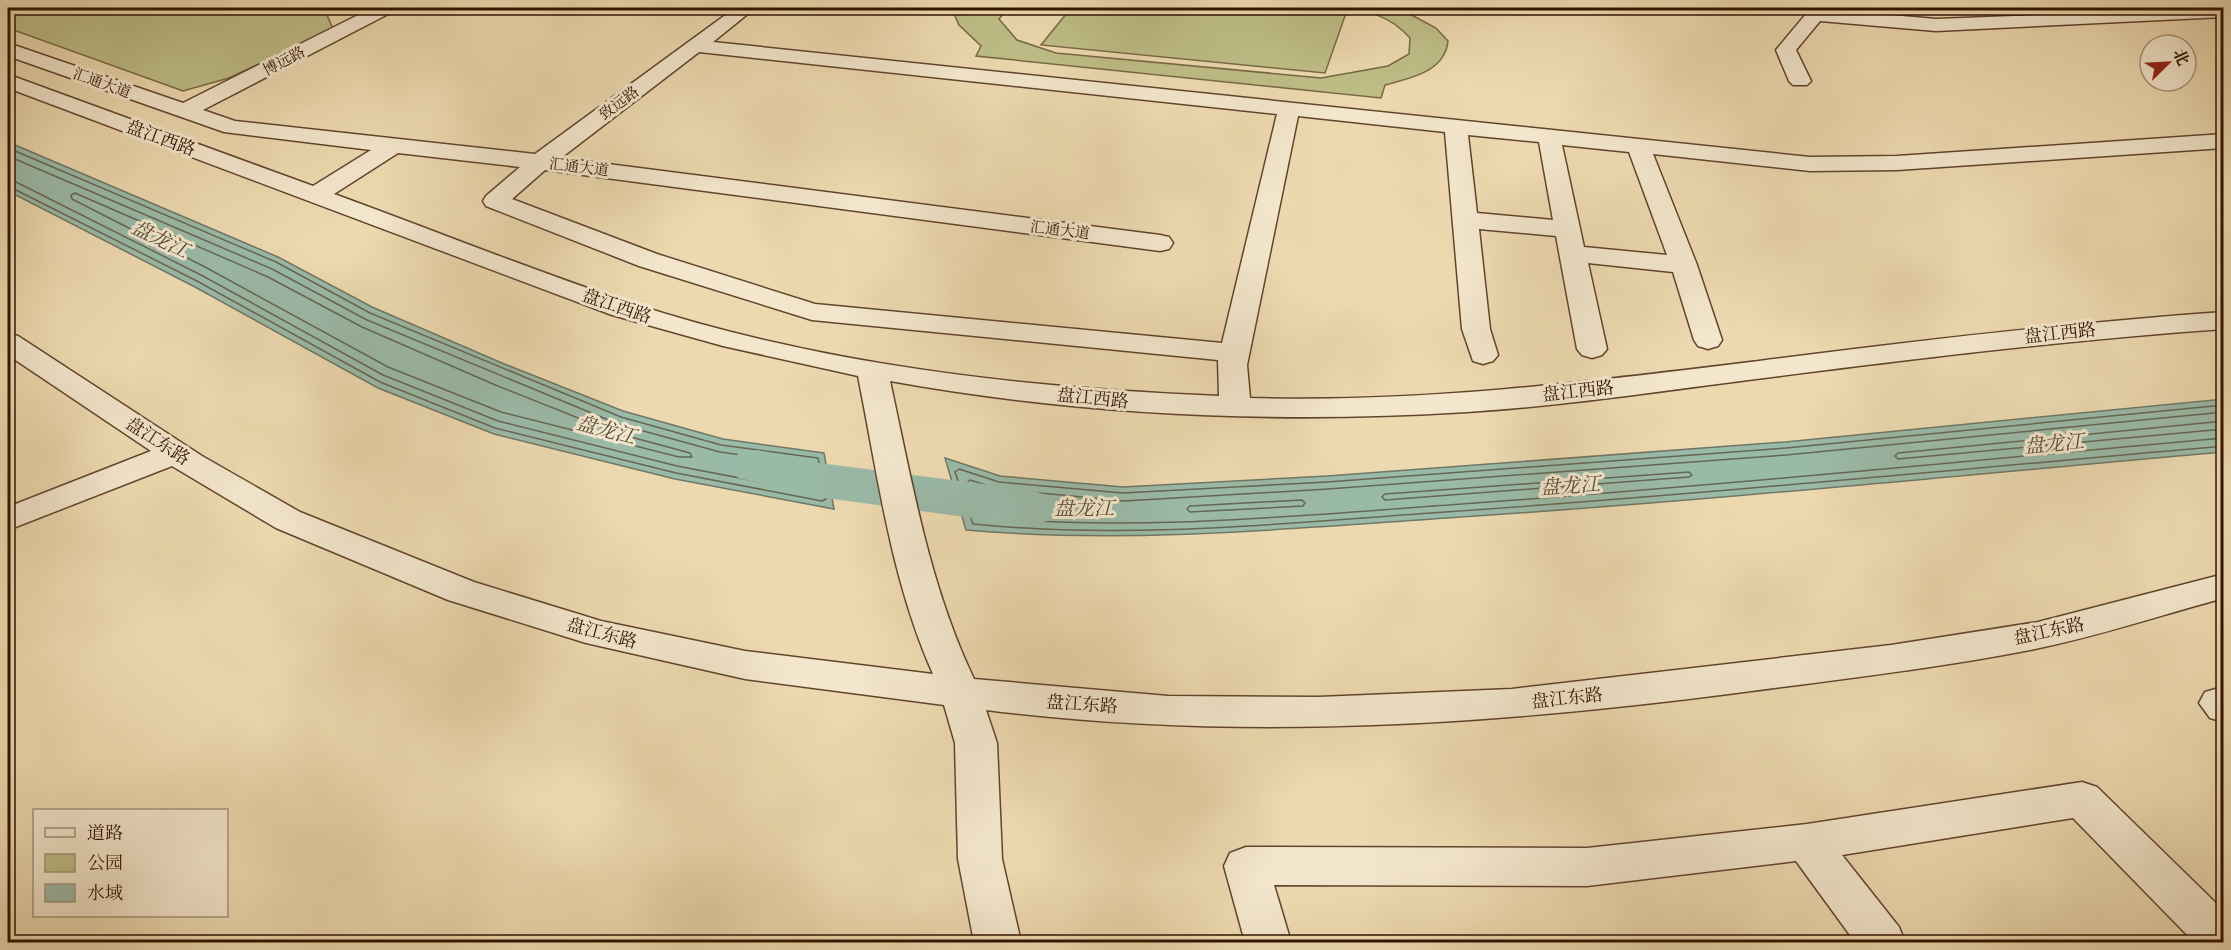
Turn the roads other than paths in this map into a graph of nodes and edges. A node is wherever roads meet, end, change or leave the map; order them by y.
1 (385, 8) edge
2 (746, 8) edge
3 (1817, 11) edge
4 (2223, 11) edge
5 (696, 46) junction
6 (8, 49) edge
7 (8, 81) edge
8 (1800, 81) dead end
9 (1289, 109) junction
10 (182, 111) junction
11 (1456, 126) junction
12 (1549, 136) junction
13 (324, 137) junction
14 (2223, 141) edge
15 (394, 145) junction
16 (1639, 148) junction
17 (540, 162) junction
18 (263, 175) junction
19 (317, 194) junction
20 (1465, 220) junction
21 (1568, 229) junction
22 (1160, 243) dead end
23 (1573, 254) junction
24 (1684, 265) junction
25 (2223, 320) edge
26 (1708, 340) dead end
27 (8, 342) edge
28 (1592, 349) dead end
29 (1235, 353) junction
30 (1483, 355) dead end
31 (872, 369) junction
32 (1235, 405) junction
33 (176, 453) junction
34 (8, 519) edge
35 (2223, 586) edge
36 (961, 693) junction
37 (1807, 842) junction
38 (997, 942) edge
39 (1268, 942) edge
40 (1882, 942) edge
41 (2223, 942) edge

1 - 10 street, 博远路
2 - 5 street, 致远路
3 - 4 street
3 - 8 street
5 - 9 street
5 - 17 street, 致远路
6 - 10 street, 汇通大道
7 - 18 street, 盘江西路
9 - 11 street
9 - 29 street
10 - 13 street, 汇通大道
11 - 12 street
11 - 20 street
12 - 16 street
12 - 21 street
13 - 15 street, 汇通大道
13 - 18 street
14 - 16 street
15 - 17 street, 汇通大道
15 - 19 street
16 - 24 street
17 - 22 street, 汇通大道
17 - 29 street, 致远路
18 - 19 street, 盘江西路
19 - 31 street, 盘江西路
20 - 21 street
20 - 30 street
21 - 23 street
23 - 24 street
23 - 28 street
24 - 26 street
25 - 32 street, 盘江西路
27 - 33 street, 盘江东路
29 - 32 street
31 - 32 street, 盘江西路
31 - 36 street
33 - 34 street
33 - 36 street, 盘江东路
35 - 36 street, 盘江东路
36 - 38 street
37 - 39 street
37 - 40 street
37 - 41 street

